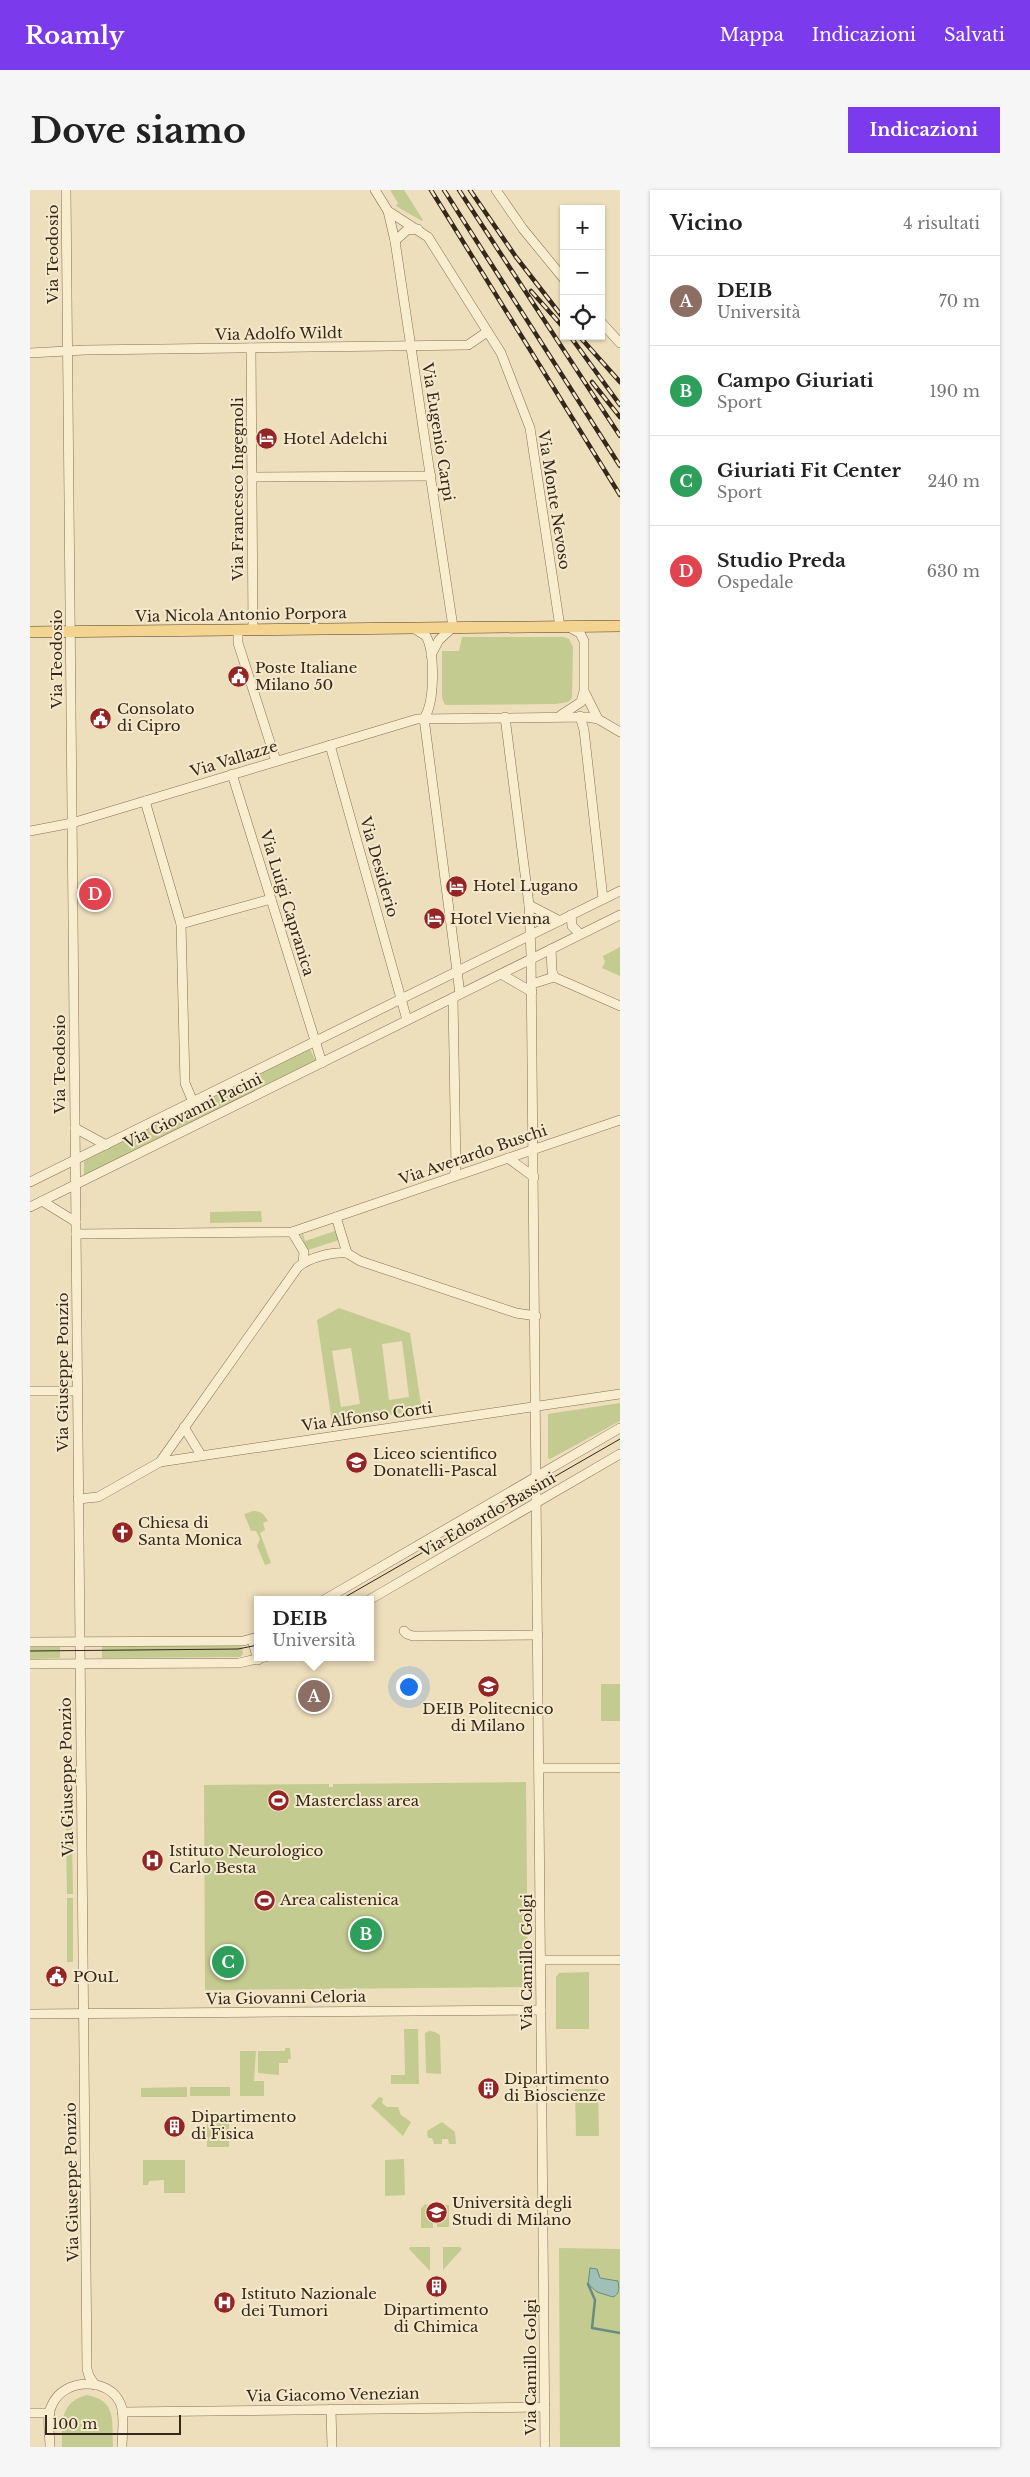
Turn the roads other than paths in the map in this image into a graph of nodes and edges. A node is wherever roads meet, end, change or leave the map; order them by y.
1 (66, 190) edge
2 (376, 190) edge
3 (496, 190) edge
4 (388, 211) junction
5 (418, 229) junction
6 (395, 241) junction
7 (560, 274) edge
8 (605, 326) edge
9 (488, 332) junction
10 (620, 343) edge
11 (411, 346) junction
12 (251, 348) junction
13 (67, 351) junction
14 (30, 353) edge
15 (431, 476) junction
16 (252, 478) junction
17 (564, 626) junction
18 (602, 626) junction
19 (620, 626) edge
20 (412, 628) junction
21 (453, 628) junction
22 (238, 630) junction
23 (253, 630) junction
24 (30, 632) edge
25 (70, 632) junction
26 (584, 646) junction
27 (431, 655) junction
28 (584, 691) junction
29 (431, 702) junction
30 (558, 716) junction
31 (505, 717) junction
32 (424, 718) junction
33 (447, 718) junction
34 (598, 719) junction
35 (582, 720) junction
36 (620, 732) edge
37 (330, 745) junction
38 (276, 761) junction
39 (232, 774) junction
40 (145, 801) junction
41 (72, 823) junction
42 (30, 831) edge
43 (620, 891) edge
44 (271, 899) junction
45 (604, 899) junction
46 (529, 905) junction
47 (571, 915) junction
48 (620, 915) edge
49 (560, 921) junction
50 (181, 924) junction
51 (580, 934) junction
52 (531, 935) junction
53 (551, 949) junction
54 (531, 959) junction
55 (457, 971) junction
56 (501, 974) junction
57 (554, 977) junction
58 (532, 988) junction
59 (456, 996) junction
60 (401, 998) junction
61 (620, 1006) edge
62 (407, 1020) junction
63 (316, 1041) junction
64 (322, 1062) junction
65 (193, 1102) junction
66 (620, 1120) edge
67 (75, 1128) junction
68 (106, 1145) junction
69 (534, 1149) junction
70 (508, 1158) junction
71 (75, 1160) junction
72 (454, 1176) junction
73 (534, 1177) junction
74 (30, 1182) edge
75 (75, 1184) junction
76 (42, 1201) junction
77 (30, 1207) edge
78 (336, 1217) junction
79 (76, 1222) junction
80 (292, 1232) junction
81 (76, 1234) junction
82 (347, 1253) junction
83 (304, 1263) junction
84 (536, 1316) junction
85 (30, 1391) edge
86 (77, 1391) junction
87 (620, 1394) edge
88 (536, 1406) junction
89 (184, 1427) junction
90 (620, 1428) edge
91 (620, 1454) edge
92 (201, 1455) junction
93 (160, 1462) junction
94 (537, 1476) junction
95 (78, 1499) junction
96 (537, 1502) junction
97 (337, 1596) edge
98 (374, 1597) edge
99 (404, 1631) dead end
100 (538, 1635) junction
101 (254, 1638) edge
102 (30, 1642) edge
103 (79, 1642) junction
104 (254, 1660) edge
105 (30, 1664) edge
106 (80, 1664) junction
107 (539, 1768) junction
108 (620, 1768) edge
109 (542, 1960) junction
110 (620, 1960) edge
111 (541, 2010) junction
112 (84, 2013) junction
113 (30, 2014) edge
114 (87, 2369) junction
115 (78, 2385) junction
116 (95, 2385) junction
117 (545, 2407) junction
118 (331, 2409) junction
119 (122, 2412) junction
120 (30, 2413) edge
121 (50, 2413) junction
122 (50, 2447) edge
123 (122, 2447) edge
124 (332, 2447) edge
125 (545, 2447) edge

1 - 13 street, Via Teodosio
2 - 4 street
3 - 7 street
4 - 5 street, Via Monte Nevoso
4 - 6 street, Via Eugenio Carpi
5 - 6 street
5 - 9 street, Via Monte Nevoso
6 - 11 street, Via Eugenio Carpi
8 - 10 street
9 - 11 street, Via Adolfo Wildt
9 - 17 street, Via Monte Nevoso
11 - 12 street, Via Adolfo Wildt
11 - 15 street, Via Eugenio Carpi
12 - 13 street, Via Adolfo Wildt
12 - 16 street, Via Francesco Ingegnoli
13 - 14 street, Via Adolfo Wildt
13 - 25 street, Via Teodosio
15 - 16 street
15 - 21 street, Via Eugenio Carpi
16 - 23 street, Via Francesco Ingegnoli
17 - 18 main road
17 - 21 main road, Via Nicola Antonio Porpora
17 - 26 street
18 - 19 main road
18 - 26 street
20 - 21 main road, Via Nicola Antonio Porpora
20 - 23 main road, Via Nicola Antonio Porpora
20 - 27 street
21 - 27 street
22 - 23 main road, Via Nicola Antonio Porpora
22 - 25 main road, Via Nicola Antonio Porpora
22 - 38 street
24 - 25 main road, Via Nicola Antonio Porpora
25 - 41 street, Via Teodosio
26 - 28 street
27 - 29 street
28 - 30 street
28 - 34 street
29 - 32 street
29 - 33 street
30 - 31 street, Via Vallazze
30 - 35 street, Via Vallazze
31 - 33 street, Via Vallazze
31 - 46 street, Via Edoardo Bassini
32 - 33 street, Via Vallazze
32 - 37 street, Via Vallazze
32 - 55 street
34 - 35 street, Via Vallazze
34 - 36 street
35 - 45 street
37 - 38 street, Via Vallazze
37 - 60 street, Via Desiderio
38 - 39 street, Via Vallazze
39 - 40 street, Via Vallazze
39 - 44 street, Via Luigi Capranica
40 - 41 street, Via Vallazze
40 - 50 street
41 - 42 street, Via Vallazze
41 - 67 street, Via Teodosio
43 - 45 street, Via Giovanni Pacini
44 - 50 street
44 - 63 street, Via Luigi Capranica
45 - 47 street, Via Giovanni Pacini
46 - 49 street
46 - 52 street, Via Edoardo Bassini
47 - 49 street, Via Giovanni Pacini
47 - 51 street
48 - 51 street, Via Giovanni Pacini
49 - 52 street, Via Giovanni Pacini
50 - 65 street
51 - 53 street, Via Giovanni Pacini
52 - 54 street, Via Edoardo Bassini
52 - 55 street, Via Giovanni Pacini
53 - 54 street, Via Giovanni Pacini
53 - 57 street
54 - 56 street, Via Giovanni Pacini
54 - 58 street, Via Edoardo Bassini
55 - 59 street
55 - 60 street, Via Giovanni Pacini
56 - 58 street
56 - 59 street, Via Giovanni Pacini
57 - 58 street
57 - 61 street
58 - 69 street, Via Edoardo Bassini
59 - 62 street, Via Giovanni Pacini
59 - 72 street
60 - 62 street
60 - 63 street, Via Giovanni Pacini
62 - 64 street, Via Giovanni Pacini
63 - 64 street
63 - 65 street, Via Giovanni Pacini
64 - 75 street, Via Giovanni Pacini
65 - 68 street, Via Giovanni Pacini
66 - 69 street, Via Averardo Buschi
67 - 68 street, Via Teodosio
67 - 71 street, Via Teodosio
68 - 71 street, Via Giovanni Pacini
69 - 70 street, Via Averardo Buschi
69 - 73 street, Via Edoardo Bassini
70 - 72 street, Via Averardo Buschi
70 - 73 street
71 - 74 street, Via Giovanni Pacini
71 - 75 street
72 - 78 street, Via Averardo Buschi
73 - 84 street, Via Edoardo Bassini
75 - 76 street, Via Giovanni Pacini
75 - 79 street, Via Giuseppe Ponzio
76 - 77 street, Via Giovanni Pacini
76 - 79 street
78 - 80 street, Via Averardo Buschi
78 - 82 street
79 - 81 street, Via Giuseppe Ponzio
80 - 81 street, Via Averardo Buschi
80 - 83 street
81 - 86 street, Via Giuseppe Ponzio
82 - 83 street
82 - 84 street
83 - 89 street
84 - 88 street, Via Edoardo Bassini
85 - 86 street
86 - 95 street, Via Giuseppe Ponzio
87 - 88 street
88 - 92 street, Via Alfonso Corti
88 - 94 street, Via Edoardo Bassini
89 - 92 street
89 - 93 street
90 - 94 street, Via Edoardo Bassini
91 - 96 street, Via Edoardo Bassini
92 - 93 street, Via Alfonso Corti
93 - 95 street, Via Alfonso Corti
94 - 96 street, Via Camillo Golgi
94 - 97 street, Via Edoardo Bassini
95 - 103 street, Via Giuseppe Ponzio
96 - 98 street, Via Edoardo Bassini
96 - 100 street, Via Camillo Golgi
99 - 100 street
100 - 107 street, Via Camillo Golgi
101 - 103 street
102 - 103 street
103 - 106 street, Via Giuseppe Ponzio
104 - 106 street
105 - 106 street
106 - 112 street, Via Giuseppe Ponzio
107 - 108 street
107 - 109 street, Via Camillo Golgi
109 - 110 street
109 - 111 street, Via Camillo Golgi
111 - 112 street, Via Giovanni Celoria
111 - 117 street, Via Camillo Golgi
112 - 113 street, Via Giovanni Celoria
112 - 114 street, Via Giuseppe Ponzio
114 - 115 street
114 - 116 street
115 - 116 street
115 - 121 street
116 - 119 street
117 - 118 street, Via Giacomo Venezian
117 - 125 street, Via Camillo Golgi
118 - 119 street, Via Giacomo Venezian
118 - 124 street
119 - 123 street
120 - 121 street
121 - 122 street

